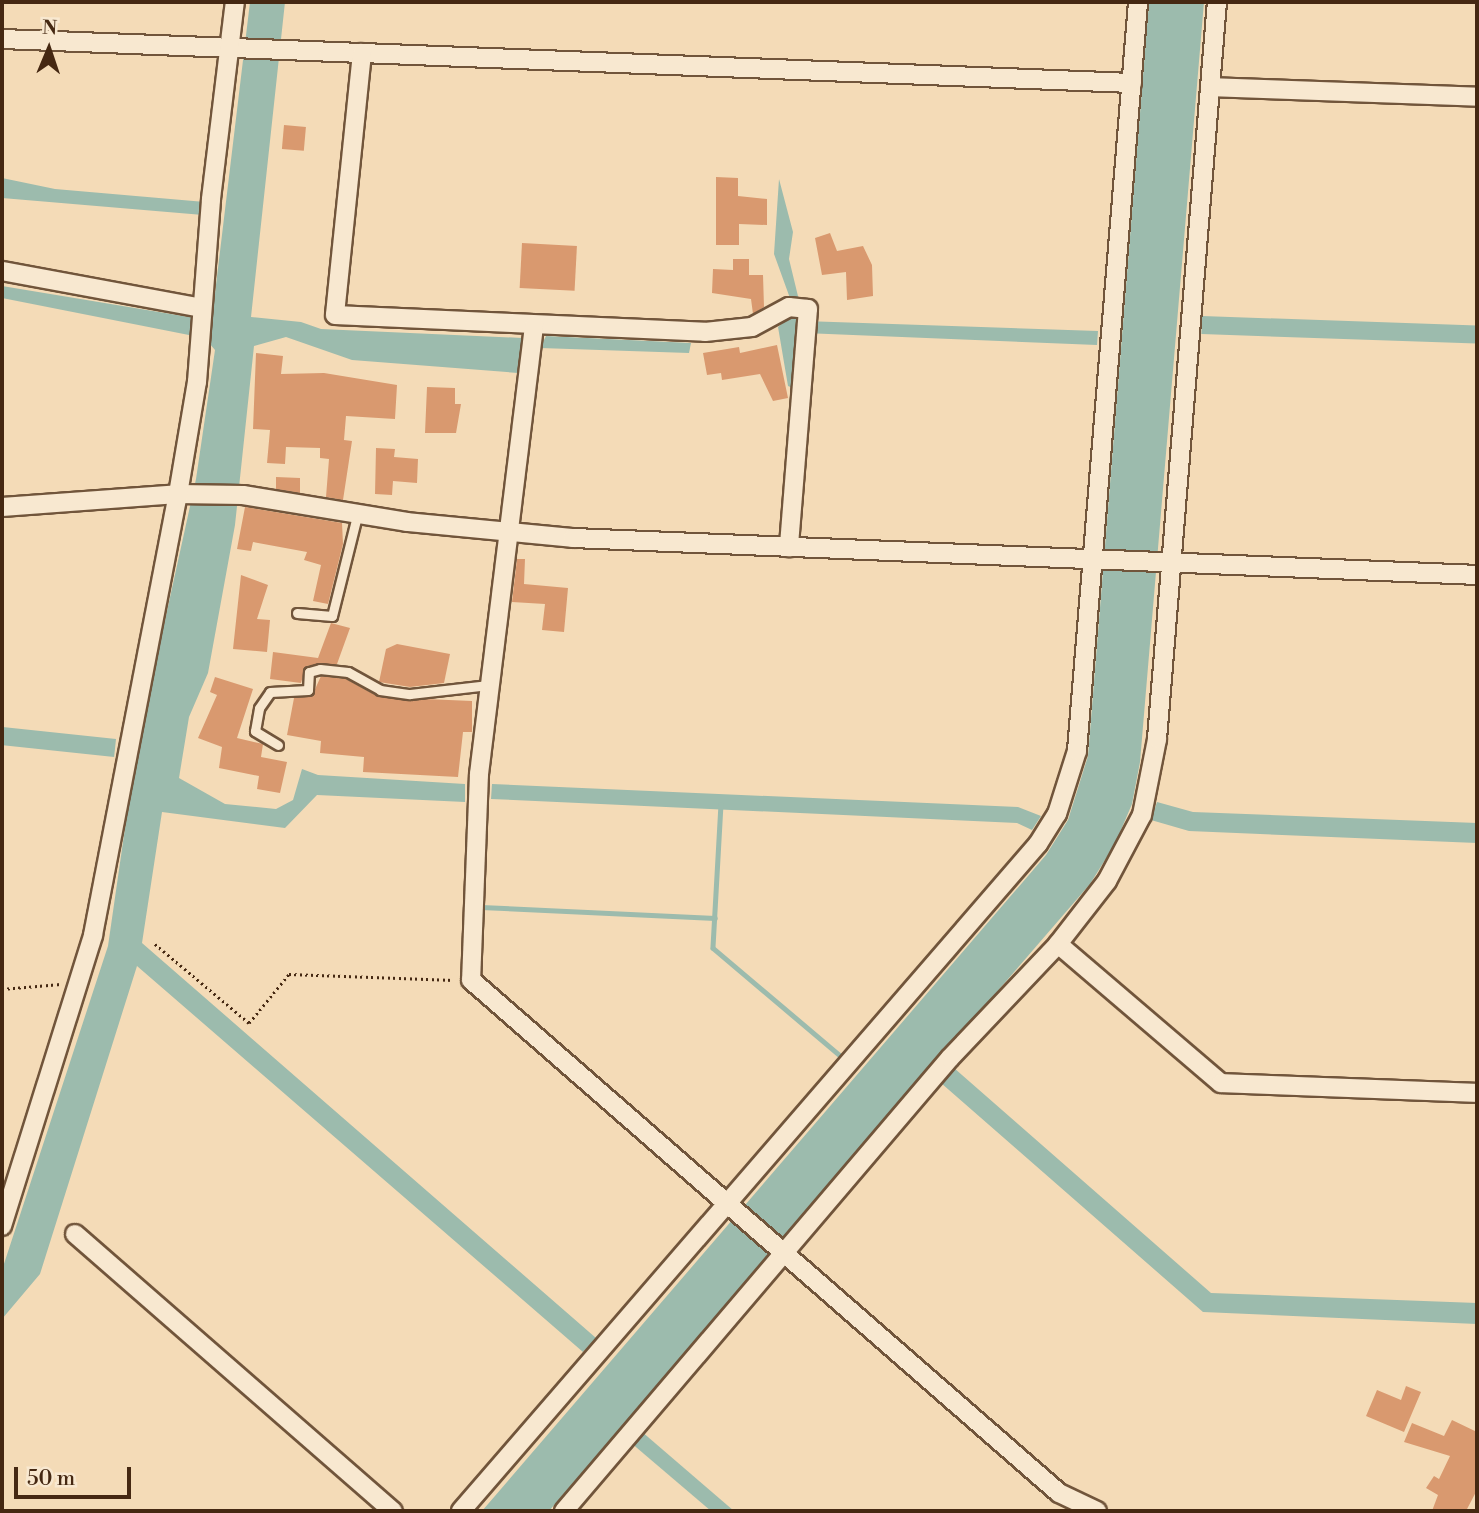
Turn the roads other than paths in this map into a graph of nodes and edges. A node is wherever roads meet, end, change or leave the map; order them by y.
1 (235, 2) edge
2 (1139, 2) edge
3 (1217, 2) edge
4 (2, 39) edge
5 (235, 48) junction
6 (362, 53) junction
7 (1132, 83) junction
8 (1210, 87) junction
9 (1477, 97) edge
10 (2, 271) edge
11 (201, 308) junction
12 (534, 326) junction
13 (182, 494) junction
14 (2, 507) edge
15 (357, 516) junction
16 (508, 531) junction
17 (789, 547) junction
18 (1096, 560) junction
19 (1165, 562) junction
20 (1477, 575) edge
21 (297, 613) dead end
22 (488, 685) junction
23 (278, 745) dead end
24 (1058, 944) junction
25 (1477, 1093) edge
26 (728, 1208) junction
27 (2, 1226) edge
28 (75, 1234) dead end
29 (782, 1254) junction
30 (393, 1511) edge
31 (461, 1511) edge
32 (564, 1511) edge
33 (1097, 1511) edge

1 - 5 street
2 - 7 street
3 - 8 street
4 - 5 street
5 - 6 street
5 - 11 street
6 - 7 street
6 - 12 street
7 - 18 street
8 - 9 street
8 - 19 street
10 - 11 street
11 - 13 street
12 - 16 street
12 - 17 street
13 - 14 street
13 - 15 street
13 - 27 street
15 - 16 street
15 - 21 lane
16 - 17 street
16 - 22 street
17 - 18 street
18 - 19 street
18 - 26 street
19 - 20 street
19 - 24 street
22 - 23 lane
22 - 26 street
24 - 25 street
24 - 29 street
26 - 29 street
26 - 31 street
28 - 30 street
29 - 32 street
29 - 33 street

